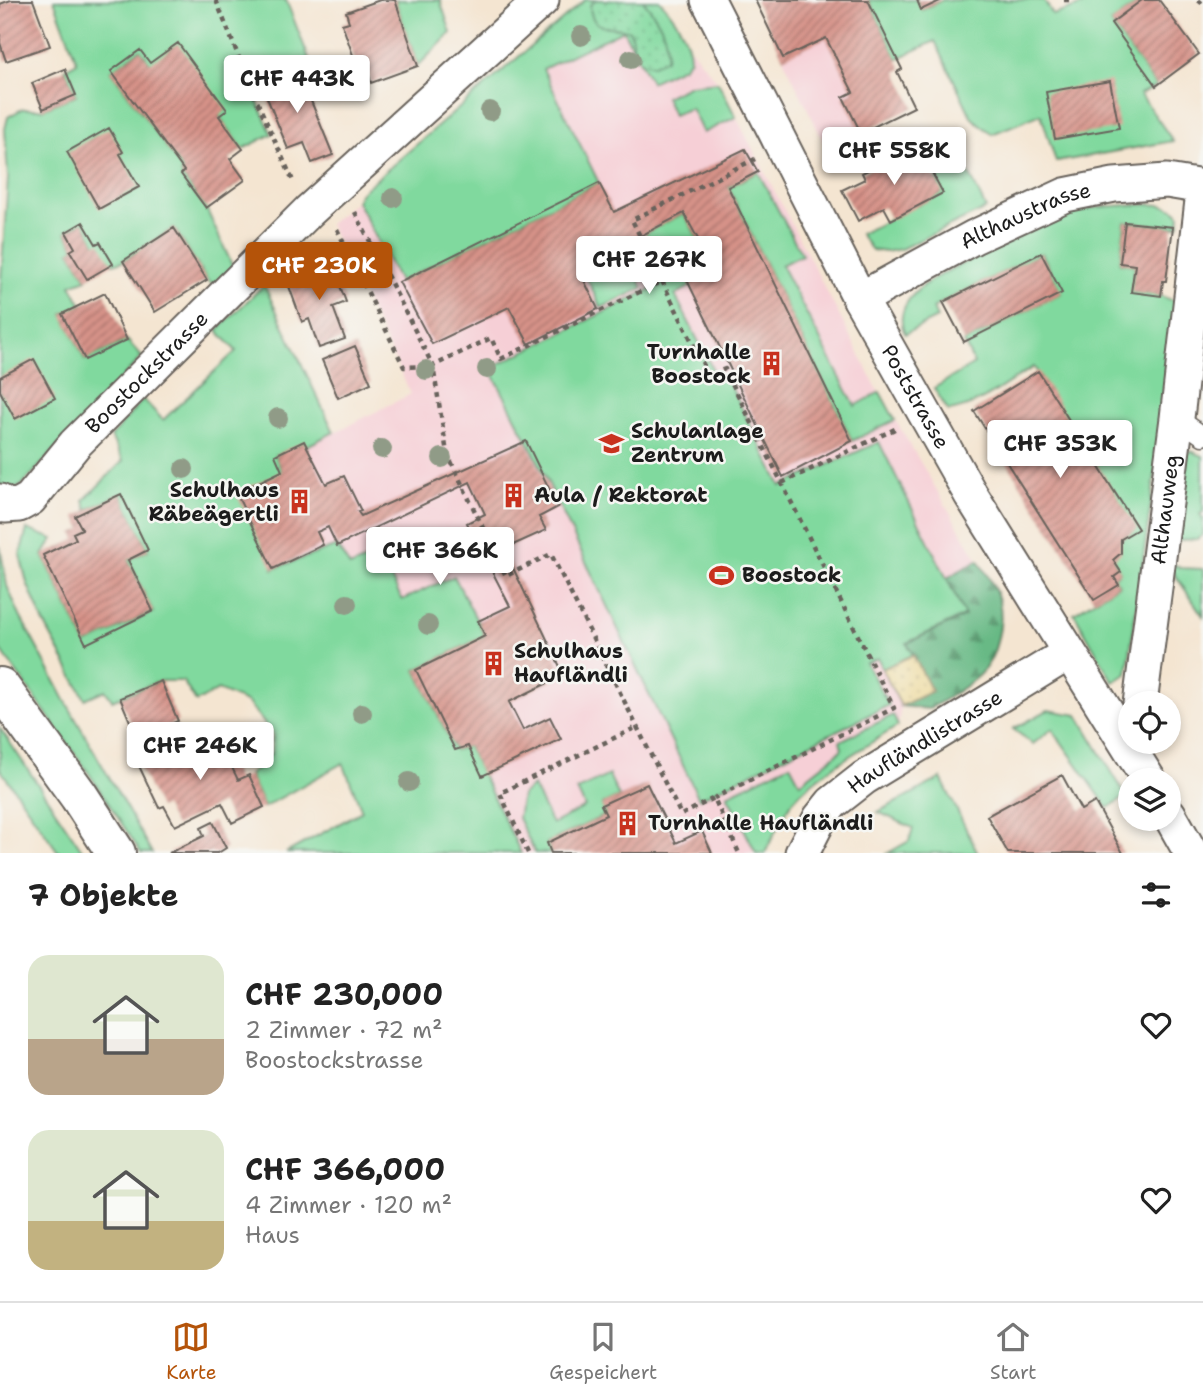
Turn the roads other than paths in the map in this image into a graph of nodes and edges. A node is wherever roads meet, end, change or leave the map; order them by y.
1 (542, 0) edge
2 (708, 0) edge
3 (1203, 190) edge
4 (860, 299) junction
5 (1190, 427) edge
6 (0, 501) edge
7 (1069, 653) junction
8 (0, 687) edge
9 (1142, 691) edge
10 (1118, 721) edge
11 (1179, 831) edge
12 (116, 853) edge
13 (802, 853) edge
14 (1191, 853) edge

1 - 6 street, Boostockstrasse
2 - 4 street, Poststrasse
3 - 4 street, Althaustrasse
3 - 5 street, Althauweg
4 - 7 street, Poststrasse
5 - 9 street, Althauweg
7 - 10 street, Poststrasse
7 - 13 street, Haufländlistrasse
8 - 12 street
11 - 14 street

